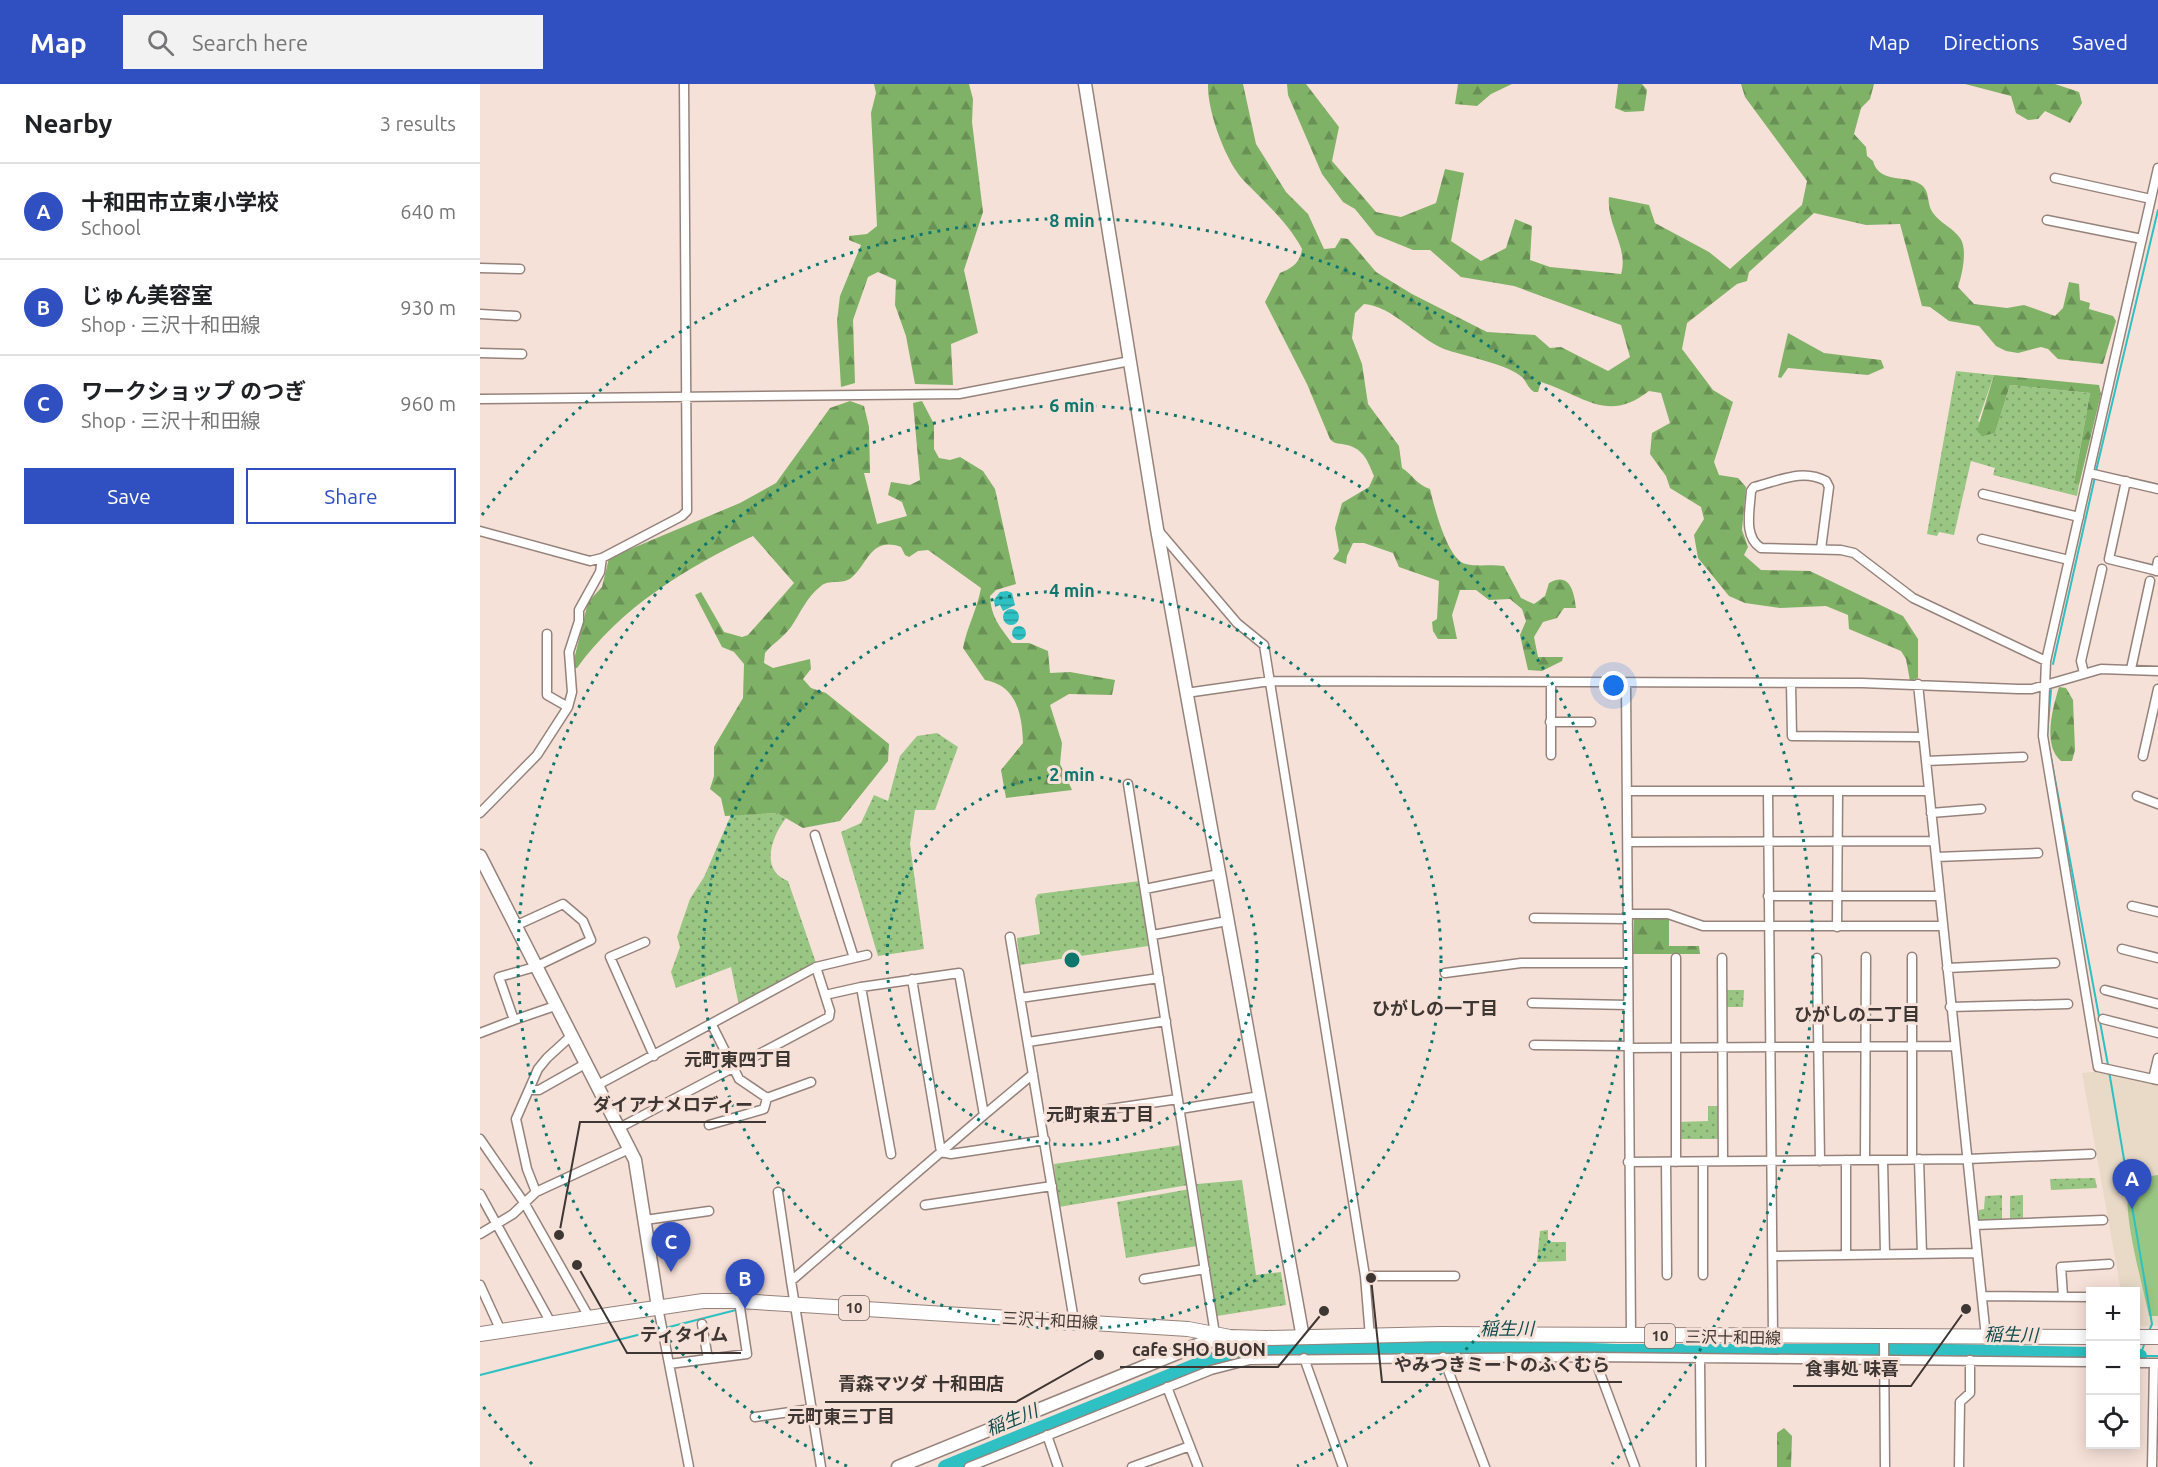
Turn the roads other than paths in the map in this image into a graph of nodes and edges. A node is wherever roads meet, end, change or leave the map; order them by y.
1 (684, 84) edge
2 (1085, 84) edge
3 (2158, 172) edge
4 (2055, 178) dead end
5 (2151, 199) junction
6 (2046, 220) dead end
7 (2142, 240) junction
8 (480, 268) edge
9 (520, 269) dead end
10 (480, 314) edge
11 (516, 316) dead end
12 (480, 353) edge
13 (522, 354) dead end
14 (1130, 361) junction
15 (687, 396) junction
16 (480, 399) edge
17 (2094, 474) junction
18 (2126, 482) junction
19 (2158, 489) edge
20 (1983, 494) dead end
21 (2079, 517) junction
22 (1157, 530) junction
23 (480, 531) edge
24 (1982, 539) dead end
25 (1821, 549) junction
26 (602, 558) junction
27 (2069, 560) junction
28 (2158, 561) edge
29 (2102, 569) dead end
30 (2157, 571) edge
31 (2150, 581) dead end
32 (547, 634) dead end
33 (2046, 661) junction
34 (2130, 669) junction
35 (2158, 671) edge
36 (2084, 673) junction
37 (1270, 681) junction
38 (1551, 682) junction
39 (2047, 683) junction
40 (1626, 684) junction
41 (1791, 684) junction
42 (1918, 684) junction
43 (2158, 689) edge
44 (1186, 693) junction
45 (568, 707) junction
46 (1550, 722) junction
47 (1591, 722) dead end
48 (1922, 737) junction
49 (1551, 755) dead end
50 (2143, 756) dead end
51 (2023, 757) dead end
52 (1926, 761) junction
53 (1128, 784) dead end
54 (1628, 791) junction
55 (1929, 791) junction
56 (1768, 792) junction
57 (1838, 792) junction
58 (2137, 796) dead end
59 (2158, 804) edge
60 (1981, 809) dead end
61 (480, 813) edge
62 (1931, 813) junction
63 (815, 836) dead end
64 (1768, 841) junction
65 (1934, 841) junction
66 (1628, 842) junction
67 (1838, 842) junction
68 (2038, 853) dead end
69 (480, 856) edge
70 (1936, 857) junction
71 (1219, 874) junction
72 (1145, 889) junction
73 (1768, 896) junction
74 (1837, 896) junction
75 (1940, 896) junction
76 (2132, 906) dead end
77 (2158, 912) edge
78 (1627, 916) junction
79 (1534, 918) dead end
80 (1227, 921) junction
81 (515, 926) junction
82 (1768, 926) junction
83 (1943, 926) junction
84 (1837, 927) junction
85 (1153, 935) junction
86 (1011, 937) dead end
87 (645, 942) dead end
88 (2122, 949) dead end
89 (867, 956) dead end
90 (1866, 957) dead end
91 (1912, 957) dead end
92 (854, 958) junction
93 (1676, 958) dead end
94 (1722, 958) dead end
95 (1817, 958) dead end
96 (2158, 958) edge
97 (1627, 963) junction
98 (2055, 963) dead end
99 (816, 967) junction
100 (535, 968) junction
101 (1947, 968) junction
102 (1445, 973) dead end
103 (1159, 978) junction
104 (912, 980) junction
105 (861, 987) junction
106 (2104, 990) dead end
107 (825, 995) junction
108 (1020, 998) junction
109 (1532, 1003) dead end
110 (2068, 1004) dead end
111 (2158, 1004) edge
112 (1628, 1005) junction
113 (555, 1006) junction
114 (1950, 1007) junction
115 (2103, 1019) dead end
116 (514, 1020) junction
117 (1166, 1021) junction
118 (712, 1025) junction
119 (480, 1033) edge
120 (2158, 1033) edge
121 (571, 1036) junction
122 (1028, 1042) junction
123 (1534, 1044) dead end
124 (1913, 1046) junction
125 (1955, 1046) junction
126 (1629, 1047) junction
127 (1722, 1047) junction
128 (1770, 1047) junction
129 (1819, 1047) junction
130 (1866, 1047) junction
131 (1675, 1048) junction
132 (654, 1056) junction
133 (2158, 1058) edge
134 (585, 1064) junction
135 (733, 1068) junction
136 (1033, 1074) junction
137 (2155, 1080) edge
138 (811, 1082) dead end
139 (596, 1086) junction
140 (529, 1090) junction
141 (1260, 1095) junction
142 (767, 1098) junction
143 (1178, 1099) junction
144 (1180, 1109) junction
145 (984, 1115) junction
146 (1041, 1119) junction
147 (709, 1125) dead end
148 (619, 1128) junction
149 (480, 1139) edge
150 (1045, 1140) junction
151 (629, 1149) junction
152 (941, 1152) junction
153 (891, 1154) dead end
154 (2091, 1154) dead end
155 (1916, 1159) junction
156 (1967, 1159) junction
157 (1846, 1160) junction
158 (1865, 1160) junction
159 (1883, 1160) junction
160 (1723, 1161) junction
161 (1772, 1161) junction
162 (1820, 1161) junction
163 (1628, 1162) junction
164 (1666, 1162) junction
165 (1676, 1162) junction
166 (1703, 1162) junction
167 (1052, 1186) junction
168 (536, 1192) junction
169 (778, 1192) dead end
170 (480, 1194) edge
171 (525, 1204) junction
172 (925, 1205) dead end
173 (709, 1211) dead end
174 (2103, 1220) dead end
175 (645, 1221) junction
176 (498, 1224) junction
177 (1975, 1226) junction
178 (480, 1234) edge
179 (1977, 1253) junction
180 (1885, 1254) junction
181 (1922, 1254) junction
182 (1846, 1255) junction
183 (1773, 1256) junction
184 (2109, 1264) dead end
185 (1205, 1269) junction
186 (1667, 1275) dead end
187 (1702, 1275) dead end
188 (1365, 1276) junction
189 (1455, 1276) dead end
190 (1144, 1279) dead end
191 (791, 1281) junction
192 (480, 1285) edge
193 (1982, 1296) junction
194 (2063, 1296) junction
195 (2086, 1297) edge
196 (739, 1302) junction
197 (795, 1305) junction
198 (658, 1307) junction
199 (589, 1317) junction
200 (1074, 1321) junction
201 (551, 1323) junction
202 (702, 1324) dead end
203 (501, 1331) junction
204 (480, 1334) edge
205 (1215, 1334) junction
206 (1631, 1336) junction
207 (1230, 1337) junction
208 (1370, 1337) junction
209 (1986, 1337) junction
210 (2086, 1337) edge
211 (2140, 1337) edge
212 (2158, 1337) edge
213 (1303, 1338) junction
214 (1773, 1338) junction
215 (1884, 1342) junction
216 (1443, 1357) junction
217 (1594, 1357) junction
218 (1304, 1358) junction
219 (1700, 1358) junction
220 (708, 1359) junction
221 (1884, 1359) junction
222 (1970, 1360) junction
223 (2086, 1362) edge
224 (2140, 1363) edge
225 (2156, 1363) edge
226 (669, 1364) junction
227 (1167, 1387) junction
228 (811, 1409) junction
229 (755, 1417) dead end
230 (1047, 1436) junction
231 (1190, 1446) junction
232 (689, 1467) edge
233 (821, 1467) edge
234 (898, 1467) edge
235 (969, 1467) edge
236 (1058, 1467) edge
237 (1131, 1467) edge
238 (1198, 1467) edge
239 (1344, 1467) edge
240 (1485, 1467) edge
241 (1635, 1467) edge
242 (1701, 1467) edge
243 (1885, 1467) edge
244 (1959, 1467) edge
245 (2152, 1467) edge

1 - 15 street
2 - 14 street
3 - 5 street
4 - 5 street
5 - 7 street
6 - 7 street
7 - 17 street
8 - 9 street
10 - 11 street
12 - 13 street
14 - 15 street
14 - 22 street
15 - 16 street
15 - 26 street
17 - 18 street
17 - 21 street
18 - 19 street
18 - 30 street
20 - 21 street
21 - 27 street
22 - 37 street
22 - 44 street
23 - 26 street
24 - 27 street
25 - 25 street
25 - 33 street
26 - 45 street
27 - 33 street
28 - 30 street
29 - 36 street
31 - 34 street
32 - 45 street
33 - 39 street
34 - 35 street
34 - 36 street
36 - 39 street
37 - 38 street
37 - 44 street
37 - 188 street
38 - 40 street
38 - 46 street
39 - 42 street
39 - 137 street
40 - 41 street
40 - 54 street
41 - 42 street
41 - 48 street
42 - 48 street
43 - 50 street
44 - 71 street
45 - 61 street
46 - 47 street
46 - 49 street
48 - 52 street
51 - 52 street
52 - 55 street
53 - 72 street
54 - 56 street
54 - 66 street
55 - 57 street
55 - 62 street
56 - 57 street
56 - 64 street
57 - 67 street
58 - 59 street
60 - 62 street
62 - 65 street
63 - 92 street
64 - 66 street
64 - 67 street
64 - 73 street
65 - 67 street
65 - 70 street
66 - 78 street
67 - 74 street
68 - 70 street
69 - 81 street
70 - 75 street
71 - 72 street
71 - 80 street
72 - 85 street
73 - 74 street
73 - 82 street
74 - 75 street
74 - 84 street
75 - 83 street
76 - 77 street
78 - 79 street
78 - 82 street
78 - 97 street
80 - 85 street
80 - 141 street
81 - 100 street
81 - 100 street
82 - 84 street
82 - 128 street
83 - 84 street
83 - 101 street
85 - 103 street
86 - 108 street
87 - 132 street
88 - 96 street
89 - 92 street
90 - 130 street
91 - 124 street
92 - 99 street
93 - 131 street
94 - 127 street
95 - 129 street
97 - 102 street
97 - 112 street
98 - 101 street
99 - 107 street
99 - 118 street
100 - 113 street
100 - 116 street
101 - 114 street
103 - 108 street
103 - 117 street
104 - 105 street
104 - 145 street
104 - 152 street
105 - 107 street
105 - 153 street
106 - 111 street
107 - 135 street
108 - 122 street
109 - 112 street
110 - 114 street
112 - 126 street
113 - 116 street
113 - 121 street
114 - 125 street
115 - 120 street
116 - 119 street
117 - 122 street
117 - 143 street
118 - 132 street
118 - 135 street
121 - 134 street
121 - 140 street
122 - 136 street
123 - 126 street
124 - 125 street
124 - 130 street
124 - 155 street
125 - 156 street
126 - 131 street
126 - 163 street
127 - 128 street
127 - 131 street
127 - 160 street
128 - 129 street
128 - 161 street
129 - 130 street
129 - 162 street
130 - 158 street
131 - 165 street
132 - 139 street
133 - 137 street
134 - 139 street
134 - 140 street
135 - 142 street
135 - 148 street
136 - 145 street
136 - 146 street
138 - 142 street
139 - 148 street
140 - 168 street
141 - 144 street
141 - 213 street
142 - 147 street
143 - 144 street
143 - 146 street
144 - 185 street
145 - 152 street
146 - 150 street
148 - 151 street
149 - 171 street
150 - 152 street
150 - 167 street
151 - 168 street
151 - 175 street
152 - 191 street
154 - 156 street
155 - 156 street
155 - 159 street
155 - 181 street
156 - 177 street
157 - 158 street
157 - 162 street
157 - 182 street
158 - 159 street
159 - 180 street
160 - 161 street
160 - 166 street
161 - 162 street
161 - 183 street
163 - 164 street
163 - 206 street
164 - 165 street
164 - 186 street
165 - 166 street
166 - 187 street
167 - 172 street
167 - 200 street
168 - 171 street
169 - 191 street
170 - 176 street
171 - 176 street
171 - 199 street
173 - 175 street
174 - 177 street
175 - 198 street
176 - 178 street
176 - 201 street
177 - 179 street
179 - 181 street
179 - 193 street
180 - 181 street
180 - 182 street
182 - 183 street
183 - 214 street
184 - 194 street
185 - 190 street
185 - 205 street
188 - 189 street
188 - 208 street
191 - 197 street
192 - 203 street
193 - 194 street
193 - 209 street
194 - 195 street
196 - 197 main road, 三沢十和田線 / 10
196 - 198 main road, 三沢十和田線 / 10
196 - 220 street
197 - 200 main road, 三沢十和田線 / 10
197 - 228 street
198 - 199 main road, 三沢十和田線 / 10
198 - 226 street
199 - 201 main road, 三沢十和田線 / 10
200 - 205 main road, 三沢十和田線 / 10
201 - 203 main road, 三沢十和田線 / 10
202 - 220 street
203 - 204 main road, 三沢十和田線 / 10
205 - 207 main road, 三沢十和田線 / 10
206 - 208 main road, 三沢十和田線 / 10
206 - 214 main road, 三沢十和田線 / 10
207 - 213 main road, 三沢十和田線 / 10
207 - 234 street, 10
208 - 213 main road, 三沢十和田線 / 10
209 - 210 main road, 三沢十和田線 / 10
209 - 215 main road, 三沢十和田線 / 10
211 - 212 main road
214 - 215 main road, 三沢十和田線 / 10
215 - 221 street
216 - 217 street
216 - 218 street
216 - 240 street
217 - 219 street
217 - 241 street
218 - 227 street
218 - 239 street
219 - 221 street
219 - 242 street
220 - 226 street
221 - 222 street
221 - 243 street
222 - 223 street
222 - 244 street
224 - 225 street
225 - 245 street
226 - 232 street
227 - 230 street
227 - 231 street
228 - 229 street
228 - 233 street
230 - 235 street
230 - 236 street
231 - 237 street
231 - 238 street

